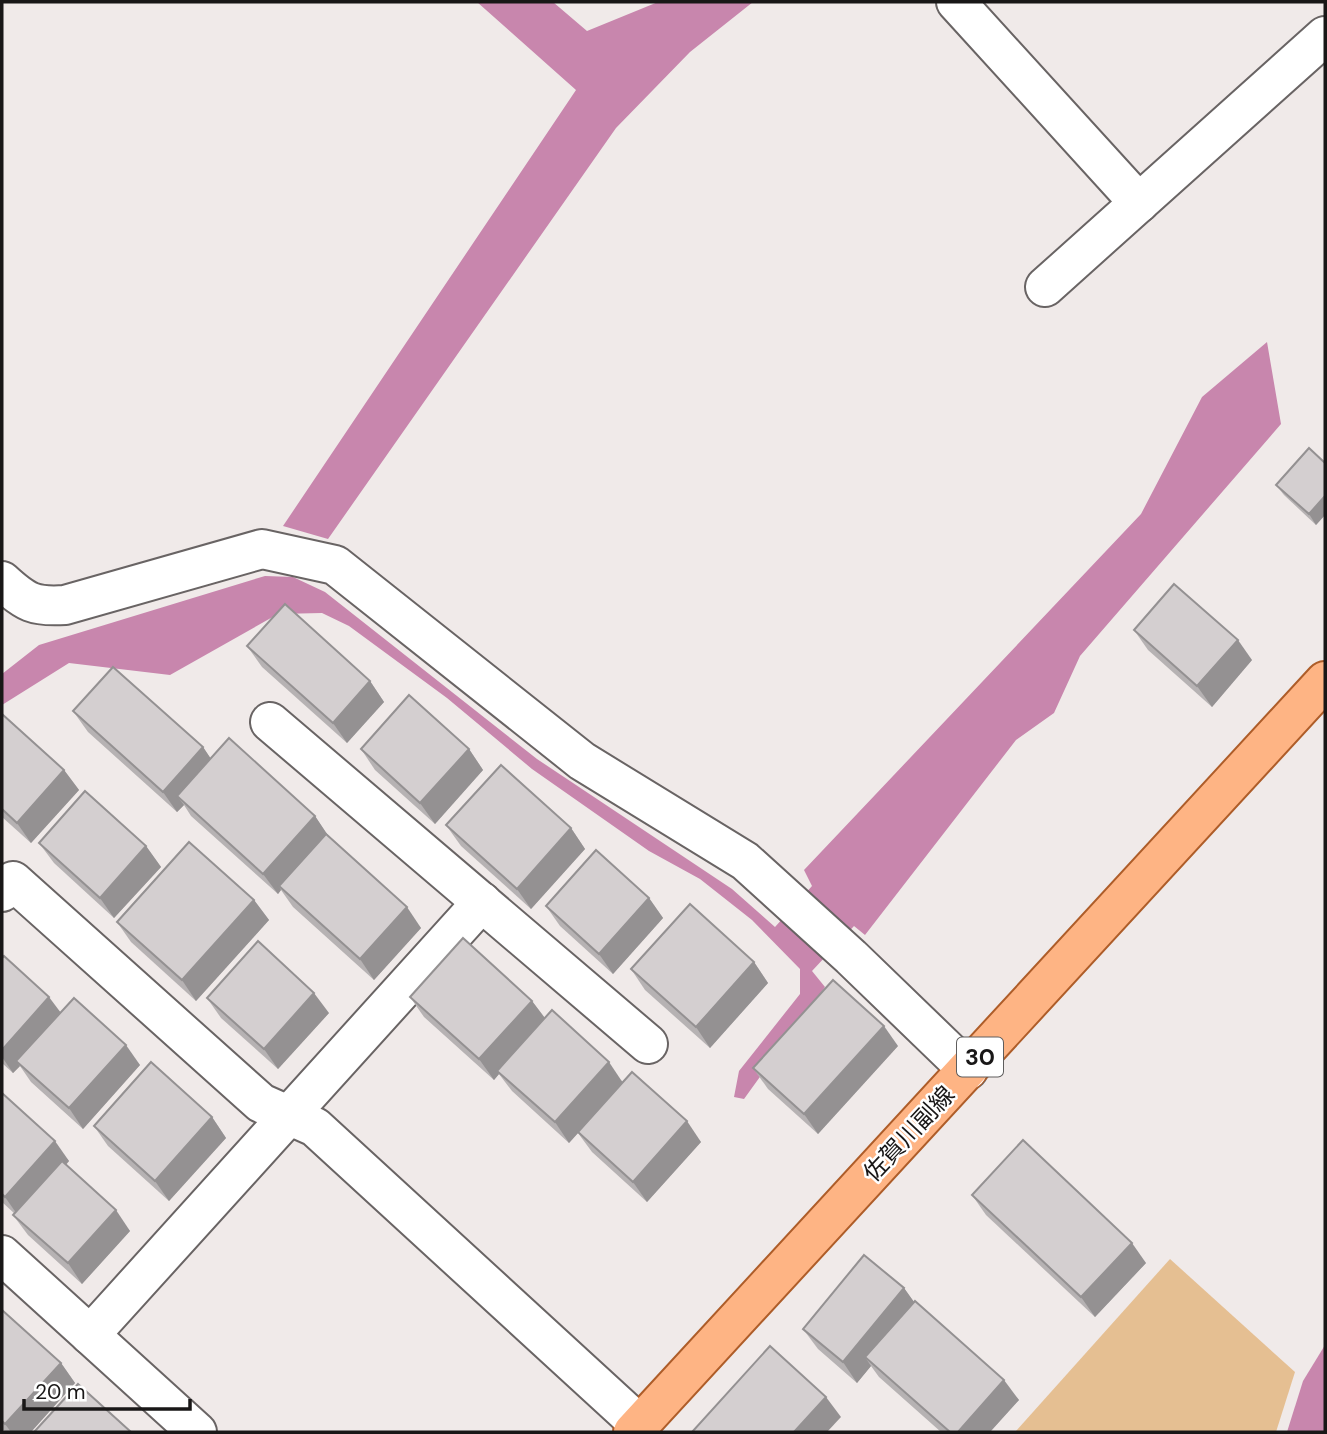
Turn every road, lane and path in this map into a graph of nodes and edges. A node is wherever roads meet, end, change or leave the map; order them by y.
1 (956, 2) edge
2 (1325, 36) edge
3 (1139, 203) junction
4 (1045, 287) dead end
5 (2, 581) edge
6 (1325, 681) edge
7 (270, 722) dead end
8 (2, 892) edge
9 (482, 902) junction
10 (648, 1044) dead end
11 (968, 1070) junction
12 (289, 1116) junction
13 (3, 1259) edge
14 (90, 1335) junction
15 (637, 1429) edge
16 (197, 1432) edge

1 - 3 street
2 - 3 street
3 - 4 street
5 - 11 street
6 - 11 main road, 佐賀川副線 / 30
7 - 9 street
8 - 12 street
9 - 10 street
9 - 12 street
11 - 15 main road, 佐賀川副線 / 30
12 - 14 street
12 - 15 street
13 - 14 street
14 - 16 street

